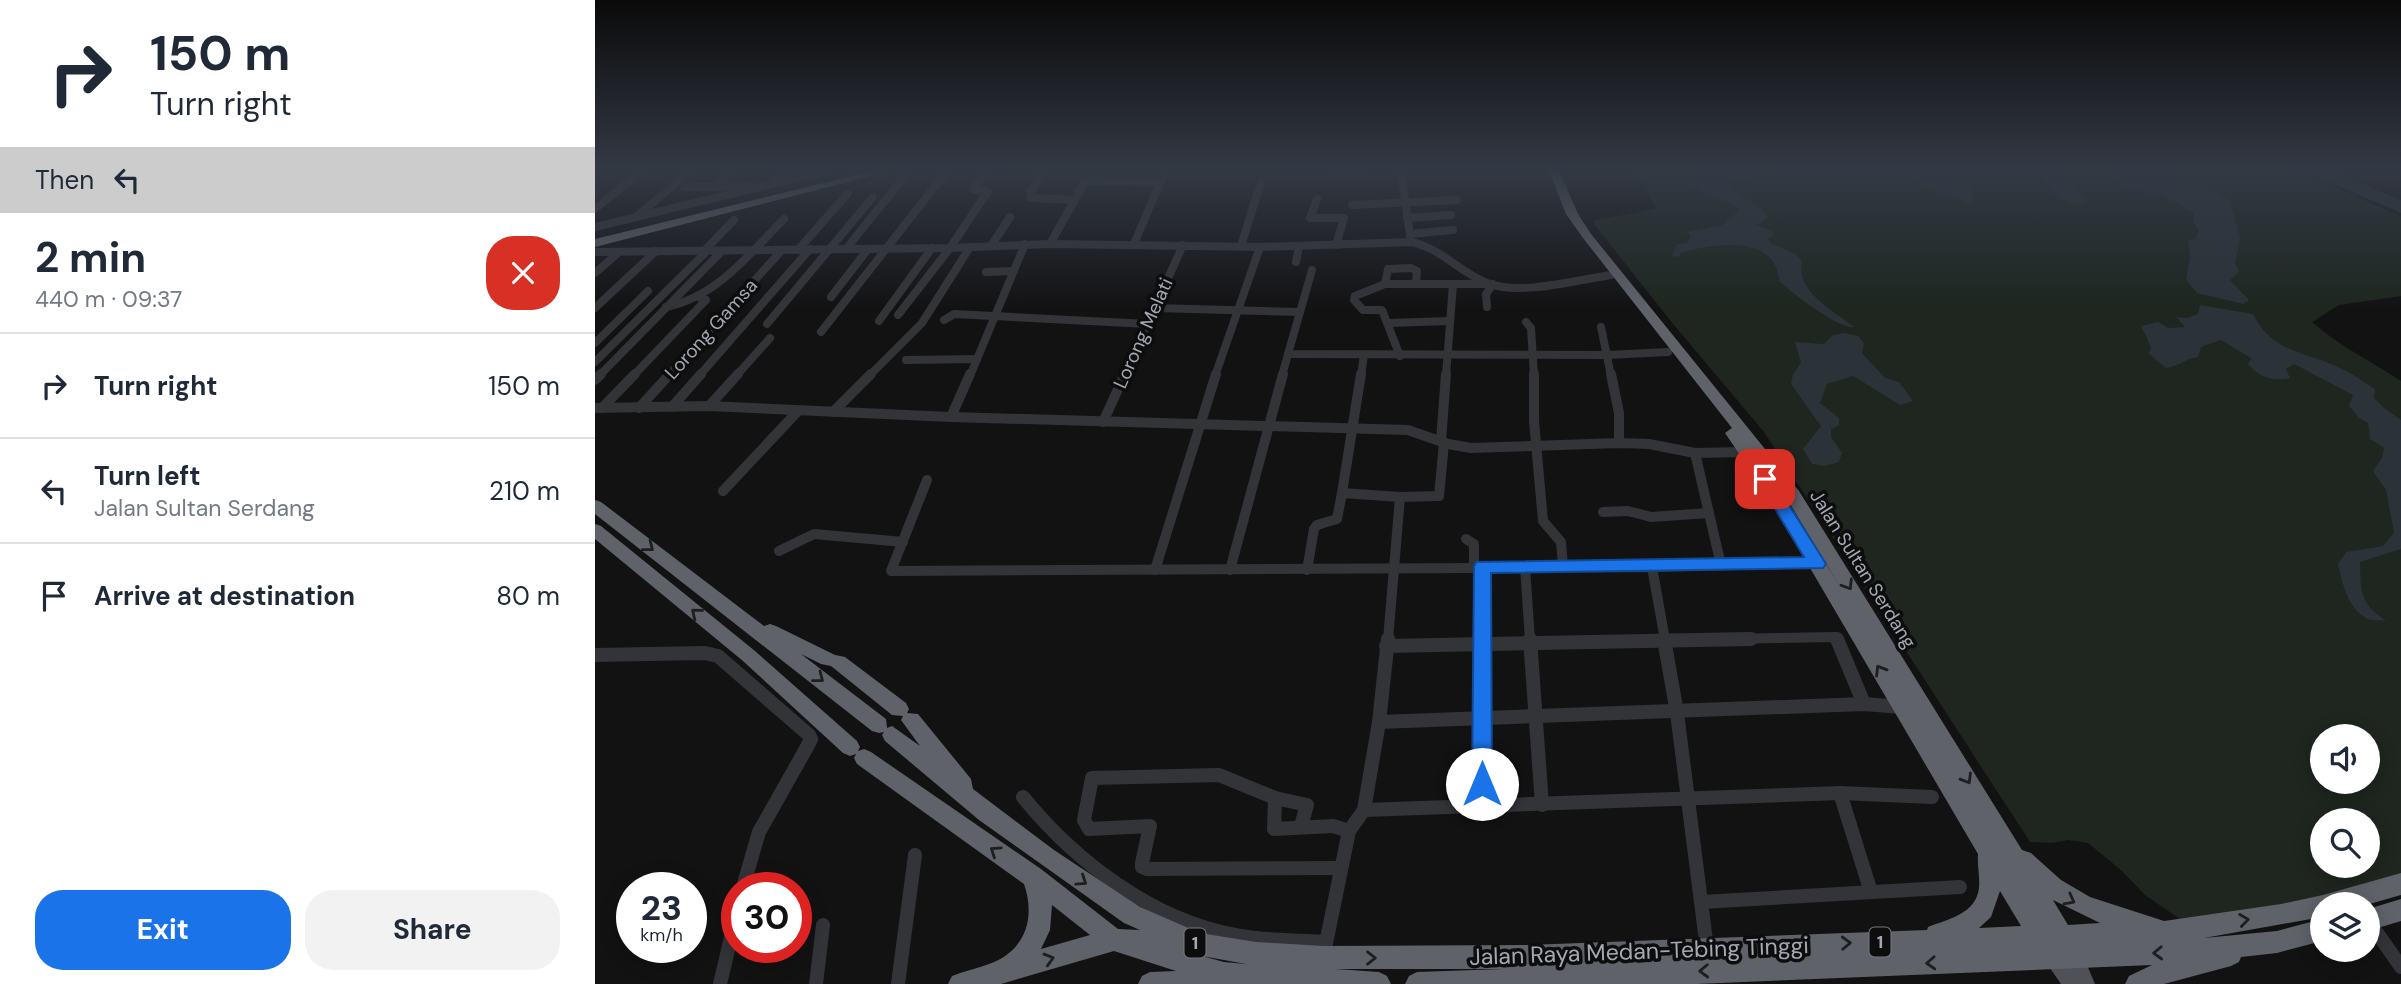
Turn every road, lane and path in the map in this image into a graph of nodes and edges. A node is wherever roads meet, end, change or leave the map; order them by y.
1 (638, 217) edge
2 (677, 217) edge
3 (700, 217) edge
4 (827, 217) edge
5 (856, 217) edge
6 (871, 217) edge
7 (912, 217) edge
8 (971, 217) edge
9 (1010, 217) dead end
10 (1065, 217) edge
11 (1145, 217) edge
12 (1250, 217) edge
13 (1310, 217) edge
14 (1423, 217) edge
15 (1570, 217) edge
16 (1574, 217) edge
17 (633, 218) joint
18 (1407, 218) joint
19 (784, 219) dead end
20 (734, 220) dead end
21 (595, 227) edge
22 (1453, 230) dead end
23 (595, 237) edge
24 (1410, 238) junction
25 (1025, 244) junction
26 (1050, 244) junction
27 (1134, 244) junction
28 (1183, 245) junction
29 (1336, 245) junction
30 (991, 246) junction
31 (1241, 246) junction
32 (1299, 246) junction
33 (970, 247) junction
34 (1260, 247) junction
35 (846, 248) junction
36 (888, 248) junction
37 (932, 248) junction
38 (950, 248) junction
39 (597, 249) edge
40 (810, 249) junction
41 (828, 249) junction
42 (868, 249) junction
43 (782, 250) junction
44 (799, 250) junction
45 (619, 251) junction
46 (656, 251) junction
47 (706, 251) junction
48 (722, 251) junction
49 (751, 251) junction
50 (1296, 262) dead end
51 (1311, 270) dead end
52 (1014, 271) junction
53 (986, 272) dead end
54 (595, 273) edge
55 (1611, 275) junction
56 (1385, 284) junction
57 (1416, 284) junction
58 (1453, 284) junction
59 (1491, 284) junction
60 (648, 291) dead end
61 (699, 297) junction
62 (831, 297) dead end
63 (666, 307) junction
64 (1487, 307) dead end
65 (595, 308) edge
66 (1156, 308) junction
67 (1240, 310) junction
68 (1300, 312) junction
69 (898, 315) dead end
70 (997, 315) junction
71 (944, 320) dead end
72 (879, 321) dead end
73 (1450, 321) junction
74 (1526, 322) dead end
75 (1389, 323) junction
76 (767, 324) dead end
77 (1149, 324) junction
78 (1601, 327) dead end
79 (595, 330) edge
80 (610, 330) junction
81 (627, 330) junction
82 (821, 332) dead end
83 (770, 338) dead end
84 (595, 343) edge
85 (1668, 352) junction
86 (1288, 354) junction
87 (1534, 354) junction
88 (1364, 355) junction
89 (1448, 355) junction
90 (1607, 355) junction
91 (1400, 356) junction
92 (977, 359) junction
93 (906, 360) dead end
94 (595, 362) edge
95 (595, 380) edge
96 (672, 407) junction
97 (709, 407) junction
98 (599, 408) edge
99 (639, 408) junction
100 (798, 411) junction
101 (833, 412) junction
102 (951, 417) junction
103 (1103, 422) junction
104 (1199, 423) junction
105 (1268, 425) junction
106 (1354, 428) junction
107 (1443, 442) junction
108 (1619, 443) junction
109 (1537, 447) junction
110 (1751, 451) junction
111 (1695, 453) junction
112 (927, 480) dead end
113 (723, 491) dead end
114 (1342, 493) junction
115 (1400, 497) junction
116 (595, 506) edge
117 (1603, 512) dead end
118 (1709, 513) junction
119 (595, 530) edge
120 (1466, 539) dead end
121 (903, 542) junction
122 (779, 551) dead end
123 (1817, 564) junction
124 (1721, 565) junction
125 (1563, 566) junction
126 (1478, 567) junction
127 (1525, 567) junction
128 (1653, 567) junction
129 (1155, 570) junction
130 (1230, 570) junction
131 (1307, 570) junction
132 (1396, 570) junction
133 (739, 618) junction
134 (1665, 642) junction
135 (1530, 643) junction
136 (1482, 644) junction
137 (1386, 646) junction
138 (595, 655) edge
139 (1864, 704) junction
140 (1902, 707) junction
141 (1677, 713) junction
142 (1534, 718) junction
143 (1483, 720) junction
144 (1380, 722) junction
145 (1840, 793) junction
146 (1023, 796) dead end
147 (1932, 797) dead end
148 (1275, 798) junction
149 (1688, 799) junction
150 (1482, 805) junction
151 (1542, 805) junction
152 (1364, 810) junction
153 (986, 813) junction
154 (1301, 826) junction
155 (1349, 831) junction
156 (1994, 841) junction
157 (915, 855) dead end
158 (1340, 868) junction
159 (747, 872) edge
160 (1033, 877) junction
161 (2401, 884) edge
162 (1960, 887) dead end
163 (1871, 892) junction
164 (2372, 892) edge
165 (1702, 902) junction
166 (2310, 908) edge
167 (2401, 910) edge
168 (2380, 916) edge
169 (823, 925) dead end
170 (2171, 932) junction
171 (2310, 933) edge
172 (2380, 937) edge
173 (1114, 940) junction
174 (1917, 941) junction
175 (2277, 942) junction
176 (1201, 944) junction
177 (2058, 948) junction
178 (1707, 949) junction
179 (725, 963) edge
180 (1318, 966) edge
181 (2401, 967) edge
182 (1659, 969) edge
183 (991, 975) junction
184 (1818, 976) edge
185 (1235, 978) edge
186 (720, 984) edge
187 (816, 984) edge
188 (898, 984) edge
189 (960, 984) edge
190 (1150, 984) edge
191 (1379, 984) edge
192 (1417, 984) edge
193 (2074, 984) edge
194 (2085, 984) edge
195 (2137, 984) edge

1 - 17 street
2 - 23 highway
3 - 39 highway
4 - 44 street
5 - 41 street
6 - 35 street
7 - 36 street
8 - 38 street
9 - 30 street
10 - 26 street
11 - 27 street
12 - 31 street
13 - 29 street
14 - 18 street
15 - 55 highway, Jalan Sultan Serdang
16 - 110 highway, Jalan Sultan Serdang
17 - 21 street
18 - 24 street
19 - 49 street
20 - 47 street
22 - 24 street
24 - 29 street
24 - 59 street
25 - 26 street
25 - 30 street
25 - 52 street
26 - 27 street
27 - 28 street
28 - 31 street
28 - 66 street, Lorong Melati
29 - 32 street
30 - 33 street
31 - 34 street
32 - 34 street
32 - 50 street
33 - 38 street
33 - 101 street
34 - 67 street
35 - 41 street
35 - 42 street
36 - 37 street
36 - 42 street
36 - 82 street
37 - 38 street
37 - 72 street
38 - 69 street
39 - 45 street
40 - 41 street
40 - 44 street
40 - 96 street
41 - 76 street
42 - 62 street
43 - 44 street
43 - 49 street
43 - 99 street, Lorong Gamsa
45 - 46 street
45 - 54 street
46 - 47 street
46 - 65 street
47 - 48 street
47 - 81 street
48 - 49 street
48 - 63 street
49 - 61 street
51 - 68 street
52 - 53 street
52 - 70 street
55 - 59 street
55 - 85 highway, Jalan Sultan Serdang
56 - 57 street
56 - 57 street
56 - 75 street
57 - 58 street
58 - 59 street
58 - 73 street
59 - 64 street
60 - 80 street
61 - 63 street
61 - 98 street
63 - 95 street
66 - 67 street
66 - 77 street, Lorong Melati
67 - 68 street
67 - 104 street
68 - 86 street
70 - 71 street
70 - 77 street
70 - 92 street
73 - 75 street
73 - 89 street
74 - 87 street
75 - 91 street
77 - 103 street, Lorong Melati
78 - 90 street
79 - 80 street
80 - 81 street
80 - 84 street
81 - 94 street
83 - 97 street
85 - 90 street
85 - 110 highway, Jalan Sultan Serdang
86 - 88 street
86 - 105 street
87 - 89 street
87 - 90 street
87 - 109 street
88 - 91 street
88 - 106 street
89 - 91 street
89 - 107 street
90 - 108 street
92 - 93 street
92 - 102 street
96 - 97 street
96 - 99 street
97 - 100 street
98 - 99 street
100 - 101 street
100 - 113 street
101 - 102 street
102 - 103 street
103 - 104 street
104 - 105 street
104 - 129 street
105 - 106 street
105 - 130 street
106 - 107 street
106 - 114 street
107 - 109 street
107 - 115 street
108 - 109 street
108 - 111 street
109 - 125 street
110 - 111 street
110 - 123 highway, Jalan Sultan Serdang
110 -> 156 highway, Jalan Sultan Serdang
111 - 118 street
112 - 121 street
114 - 115 street
114 - 131 street
115 - 132 street
116 -> 133 highway
117 - 118 street
118 - 124 street
160 -> 119 highway
120 - 126 street
121 - 122 street
121 - 129 street
123 - 124 street
140 -> 123 highway, Jalan Sultan Serdang
124 - 128 street
125 - 127 street
125 - 128 street
126 - 127 street
126 - 132 street
126 - 136 street
127 - 135 street
128 - 134 street
129 - 130 street
130 - 131 street
131 - 132 street
132 - 137 street
133 -> 153 highway
133 - 153 highway
134 - 135 street
134 - 139 street
134 - 141 street
135 - 136 street
135 - 142 street
136 - 137 street
136 - 143 street
137 - 144 street
138 - 159 street
139 - 140 street
139 - 141 street
140 - 156 highway, Jalan Sultan Serdang
141 - 142 street
141 - 149 street
142 - 143 street
142 - 151 street
143 - 144 street
143 - 150 street
144 - 152 street
145 - 147 street
145 - 149 street
145 - 163 street
146 - 180 street
148 - 154 street
148 - 154 street
148 - 158 street
149 - 151 street
149 - 165 street
150 - 151 street
150 - 152 street
152 - 155 street
153 -> 176 highway
154 - 155 street
155 - 158 street
156 -> 170 highway
156 - 174 highway
156 - 177 highway, Jalan Sultan Serdang
157 - 188 street
158 - 180 street
160 - 173 highway
160 - 183 highway
161 - 164 highway, Jalan Raya Medan-Tebing Tinggi / 1
162 - 163 street
163 - 165 street
165 - 178 street
170 -> 166 highway, Jalan Raya Medan-Tebing Tinggi / 1
167 - 168 highway
169 - 187 street
170 - 177 highway, Jalan Raya Medan-Tebing Tinggi / 1
171 - 175 highway, Jalan Raya Medan-Tebing Tinggi / 1
172 - 181 street
173 - 176 highway, Jalan Raya Medan-Tebing Tinggi / 1
183 -> 173 highway, Jalan Raya Medan-Tebing Tinggi / 1
173 - 185 highway
174 - 177 highway, Jalan Raya Medan-Tebing Tinggi / 1
178 -> 174 highway, Jalan Raya Medan-Tebing Tinggi / 1
175 -> 177 highway, Jalan Raya Medan-Tebing Tinggi / 1
175 - 195 highway
176 - 180 highway, Jalan Raya Medan-Tebing Tinggi / 1
177 -> 184 highway, Jalan Raya Medan-Tebing Tinggi / 1
177 - 193 main road
177 - 194 main road
178 - 182 highway, Jalan Raya Medan-Tebing Tinggi / 1
179 - 186 street
180 -> 182 highway, Jalan Raya Medan-Tebing Tinggi / 1
180 - 185 highway, Jalan Raya Medan-Tebing Tinggi / 1
180 - 191 highway, Jalan Raya Medan-Tebing Tinggi / 1
184 -> 182 highway, Jalan Raya Medan-Tebing Tinggi / 1
182 - 192 highway, Jalan Raya Medan-Tebing Tinggi / 1
183 - 189 highway, Jalan Raya Medan-Tebing Tinggi / 1
185 - 190 highway, Jalan Raya Medan-Tebing Tinggi / 1

